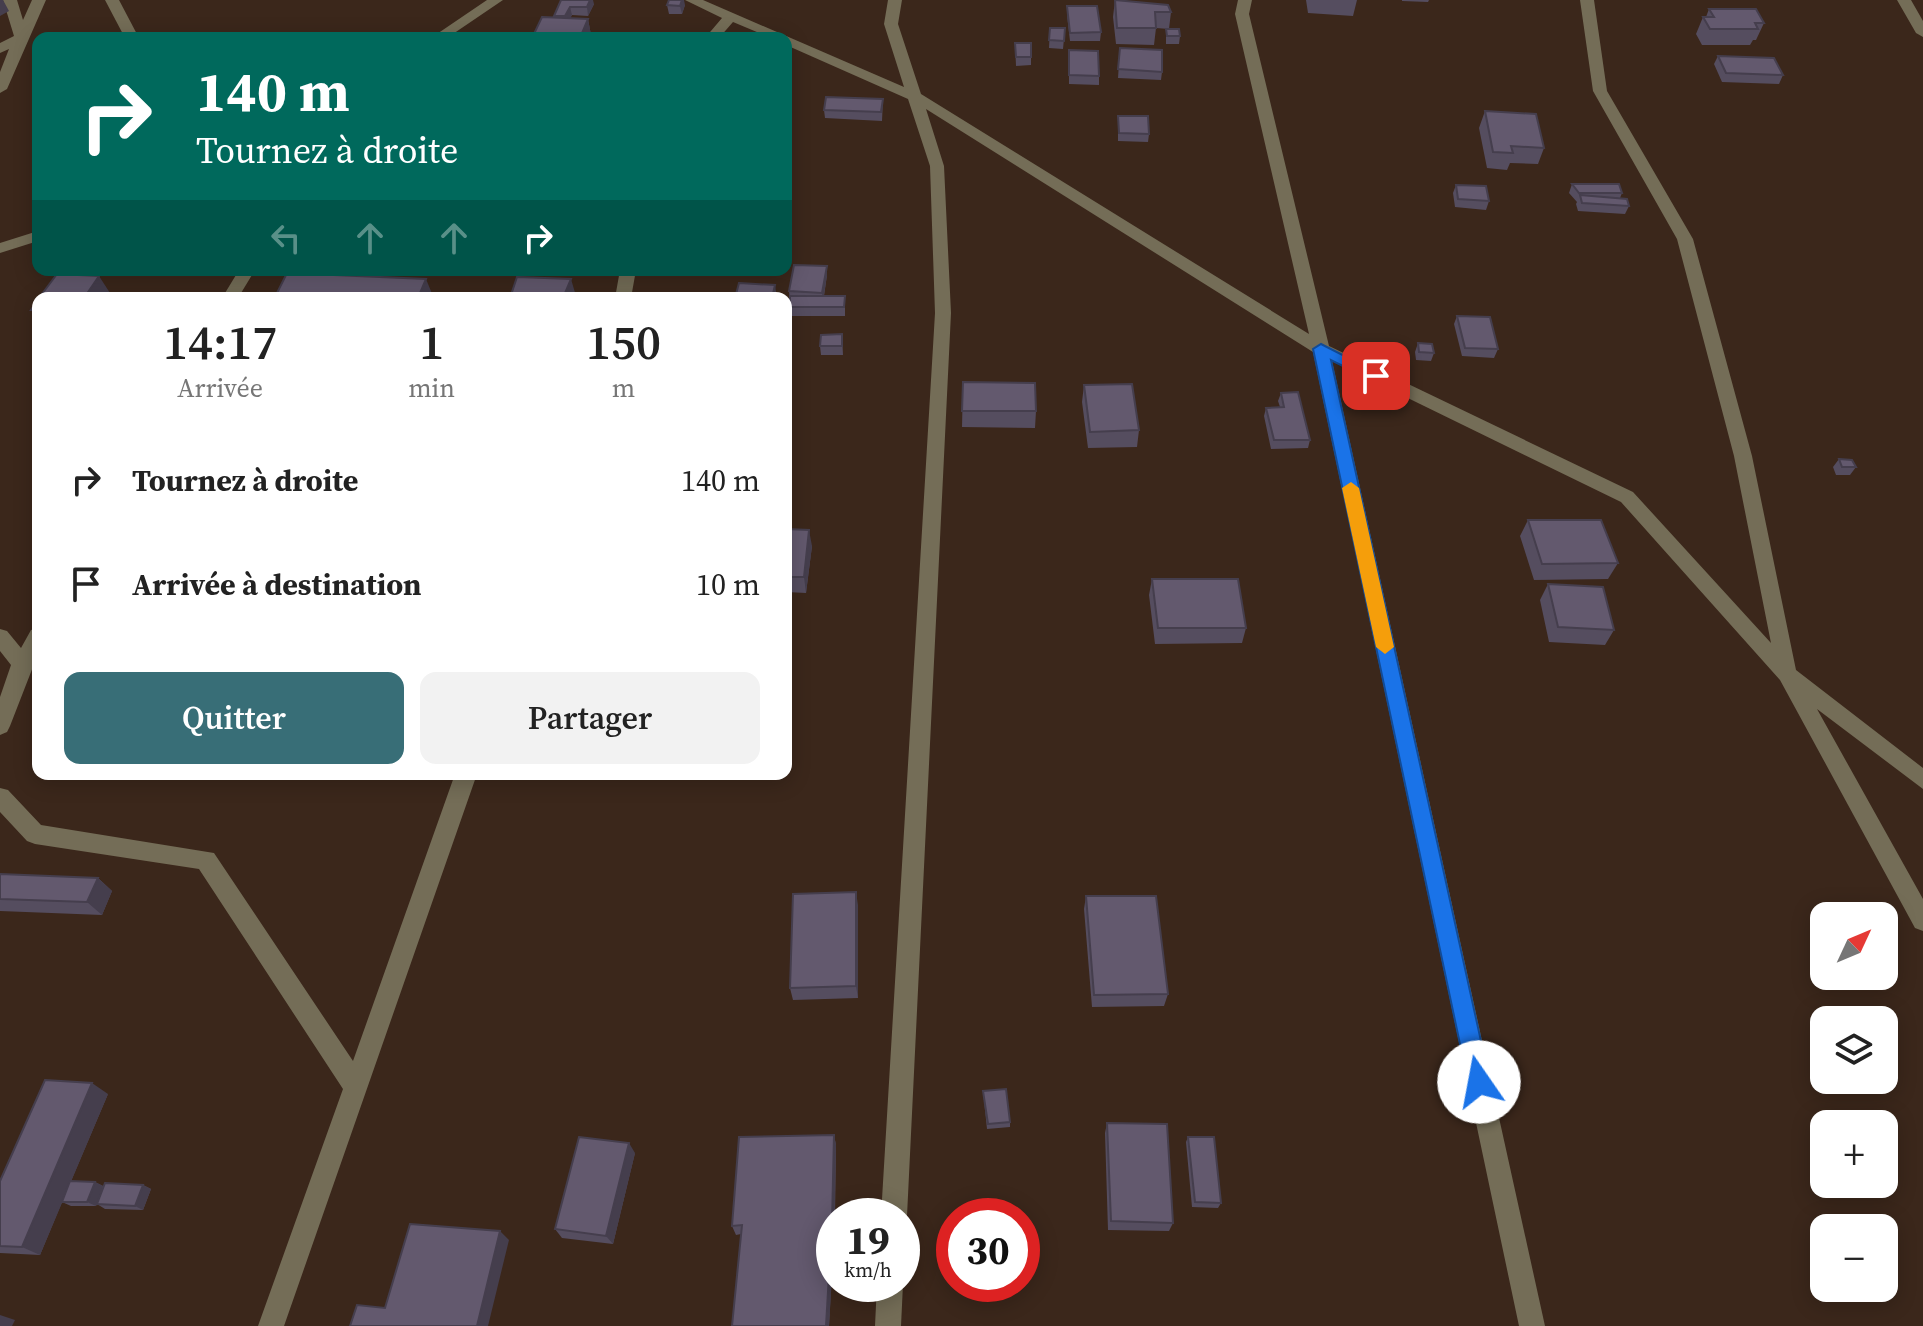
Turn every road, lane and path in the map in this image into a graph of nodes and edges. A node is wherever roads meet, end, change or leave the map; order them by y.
1 (10, 0) edge
2 (39, 0) edge
3 (112, 0) edge
4 (496, 0) edge
5 (692, 0) edge
6 (895, 0) edge
7 (1245, 0) edge
8 (1587, 0) edge
9 (1904, 0) edge
10 (731, 16) junction
11 (129, 32) edge
12 (447, 32) edge
13 (717, 32) edge
14 (768, 32) edge
15 (1923, 33) edge
16 (21, 37) junction
17 (792, 43) edge
18 (0, 49) edge
19 (0, 89) edge
20 (916, 97) junction
21 (32, 238) edge
22 (0, 248) edge
23 (1321, 349) junction
24 (0, 637) edge
25 (32, 646) edge
26 (22, 664) junction
27 (1787, 674) junction
28 (0, 726) edge
29 (464, 780) edge
30 (1923, 780) edge
31 (0, 797) edge
32 (1923, 921) edge
33 (355, 1086) junction
34 (895, 1198) edge
35 (889, 1302) edge
36 (271, 1326) edge
37 (888, 1326) edge
38 (1532, 1326) edge

1 - 16 street
2 - 16 street
3 - 11 street
4 - 12 street
5 - 10 street
6 - 20 street
7 - 23 street
8 - 27 street
9 - 15 street
10 - 13 street
10 - 14 street
16 - 18 street
16 - 19 street
17 - 20 street
20 - 23 street
20 - 34 street
21 - 22 street
23 - 27 street
23 - 38 street
24 - 26 street
25 - 26 street
26 - 28 street
27 - 30 street
27 - 32 street
29 - 33 street
31 - 33 street
33 - 36 street
35 - 37 street

